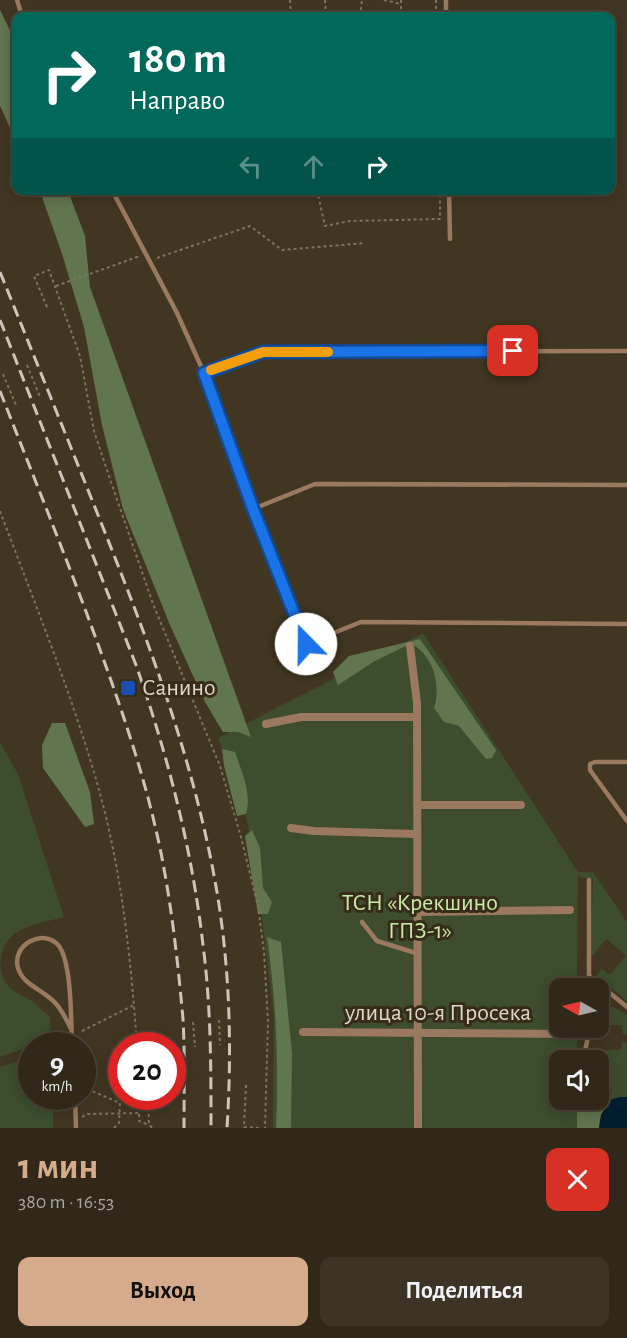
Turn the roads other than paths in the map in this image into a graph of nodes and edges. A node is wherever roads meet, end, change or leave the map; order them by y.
1 (115, 195) edge
2 (449, 195) edge
3 (450, 239) dead end
4 (627, 351) edge
5 (204, 373) junction
6 (627, 485) edge
7 (253, 509) junction
8 (627, 624) edge
9 (410, 646) dead end
10 (417, 717) junction
11 (266, 724) dead end
12 (627, 762) edge
13 (521, 805) dead end
14 (418, 806) junction
15 (627, 821) edge
16 (291, 828) dead end
17 (416, 834) junction
18 (589, 880) dead end
19 (570, 910) dead end
20 (416, 912) junction
21 (362, 922) dead end
22 (416, 953) junction
23 (590, 978) edge
24 (609, 993) edge
25 (627, 1007) edge
26 (71, 1029) junction
27 (71, 1032) edge
28 (303, 1032) dead end
29 (417, 1033) junction
30 (549, 1034) edge
31 (75, 1110) edge
32 (76, 1128) edge
33 (418, 1128) edge

1 - 5 lane
2 - 3 lane
4 - 5 lane
5 - 7 lane
6 - 7 lane
7 - 8 lane
9 - 10 street
10 - 11 street
10 - 14 street
12 - 15 lane
13 - 14 street
14 - 17 street
16 - 17 street
17 - 20 street
18 - 23 lane
19 - 20 street
20 - 22 street
21 - 22 lane
22 - 29 street
24 - 25 lane
26 - 26 lane
26 - 27 lane
28 - 29 street, улица 10-я Просека
29 - 30 street, улица 10-я Просека
29 - 33 street
31 - 32 lane

